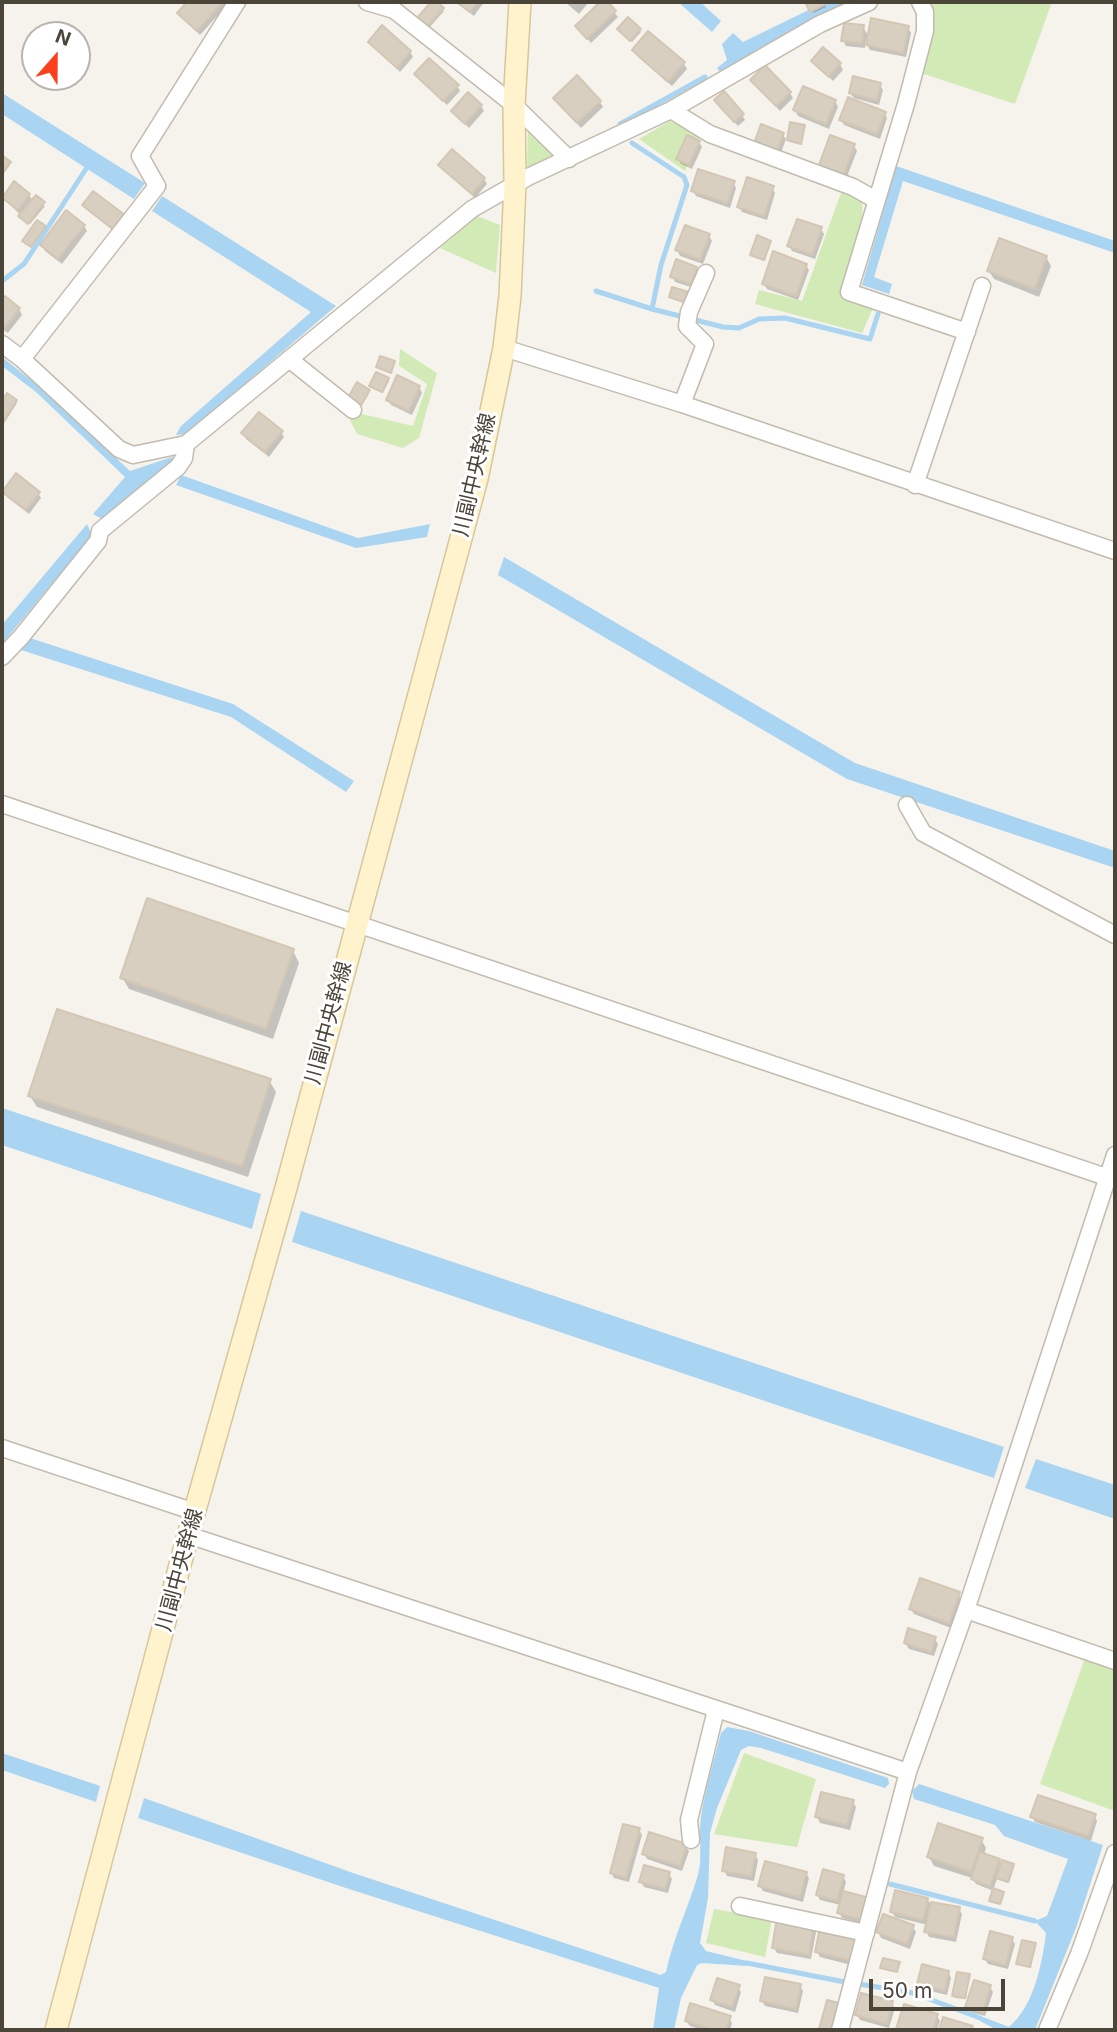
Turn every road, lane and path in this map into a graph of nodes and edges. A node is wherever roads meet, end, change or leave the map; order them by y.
1 (237, 2) edge
2 (367, 2) edge
3 (520, 2) edge
4 (869, 2) edge
5 (920, 2) edge
6 (514, 105) junction
7 (671, 110) junction
8 (569, 159) junction
9 (515, 184) junction
10 (876, 200) junction
11 (706, 273) dead end
12 (982, 286) dead end
13 (967, 332) junction
14 (2, 344) edge
15 (504, 348) junction
16 (22, 359) junction
17 (289, 359) junction
18 (682, 404) junction
19 (353, 411) dead end
20 (186, 444) junction
21 (915, 485) junction
22 (1115, 551) edge
23 (2, 657) edge
24 (2, 804) edge
25 (907, 805) dead end
26 (355, 924) junction
27 (1115, 935) edge
28 (1115, 1155) edge
29 (1112, 1179) edge
30 (2, 1447) edge
31 (195, 1512) junction
32 (188, 1535) junction
33 (966, 1610) junction
34 (1115, 1661) edge
35 (716, 1710) junction
36 (908, 1772) junction
37 (691, 1840) dead end
38 (1115, 1853) edge
39 (740, 1906) dead end
40 (866, 1933) junction
41 (56, 2030) edge
42 (840, 2030) edge
43 (1047, 2030) edge

1 - 16 street
2 - 6 street
3 - 6 street, 川副中央幹線
4 - 7 street
5 - 10 street
6 - 8 street
6 - 9 street, 川副中央幹線
7 - 8 street
7 - 10 street
8 - 9 street
9 - 15 street, 川副中央幹線
9 - 17 street
10 - 13 street
11 - 18 street
12 - 13 street
13 - 21 street
14 - 16 street
15 - 18 street
15 - 26 street, 川副中央幹線
16 - 20 street
17 - 19 street
17 - 20 street
18 - 21 street
20 - 23 street
21 - 22 street
24 - 26 street
25 - 27 street
26 - 29 street
26 - 31 street, 川副中央幹線
28 - 29 street
29 - 33 street
30 - 31 street
31 - 32 street, 川副中央幹線
32 - 35 street
32 - 41 street, 川副中央幹線
33 - 34 street
33 - 36 street
35 - 36 street
35 - 37 street
36 - 40 street
38 - 43 street
39 - 40 street
40 - 42 street

